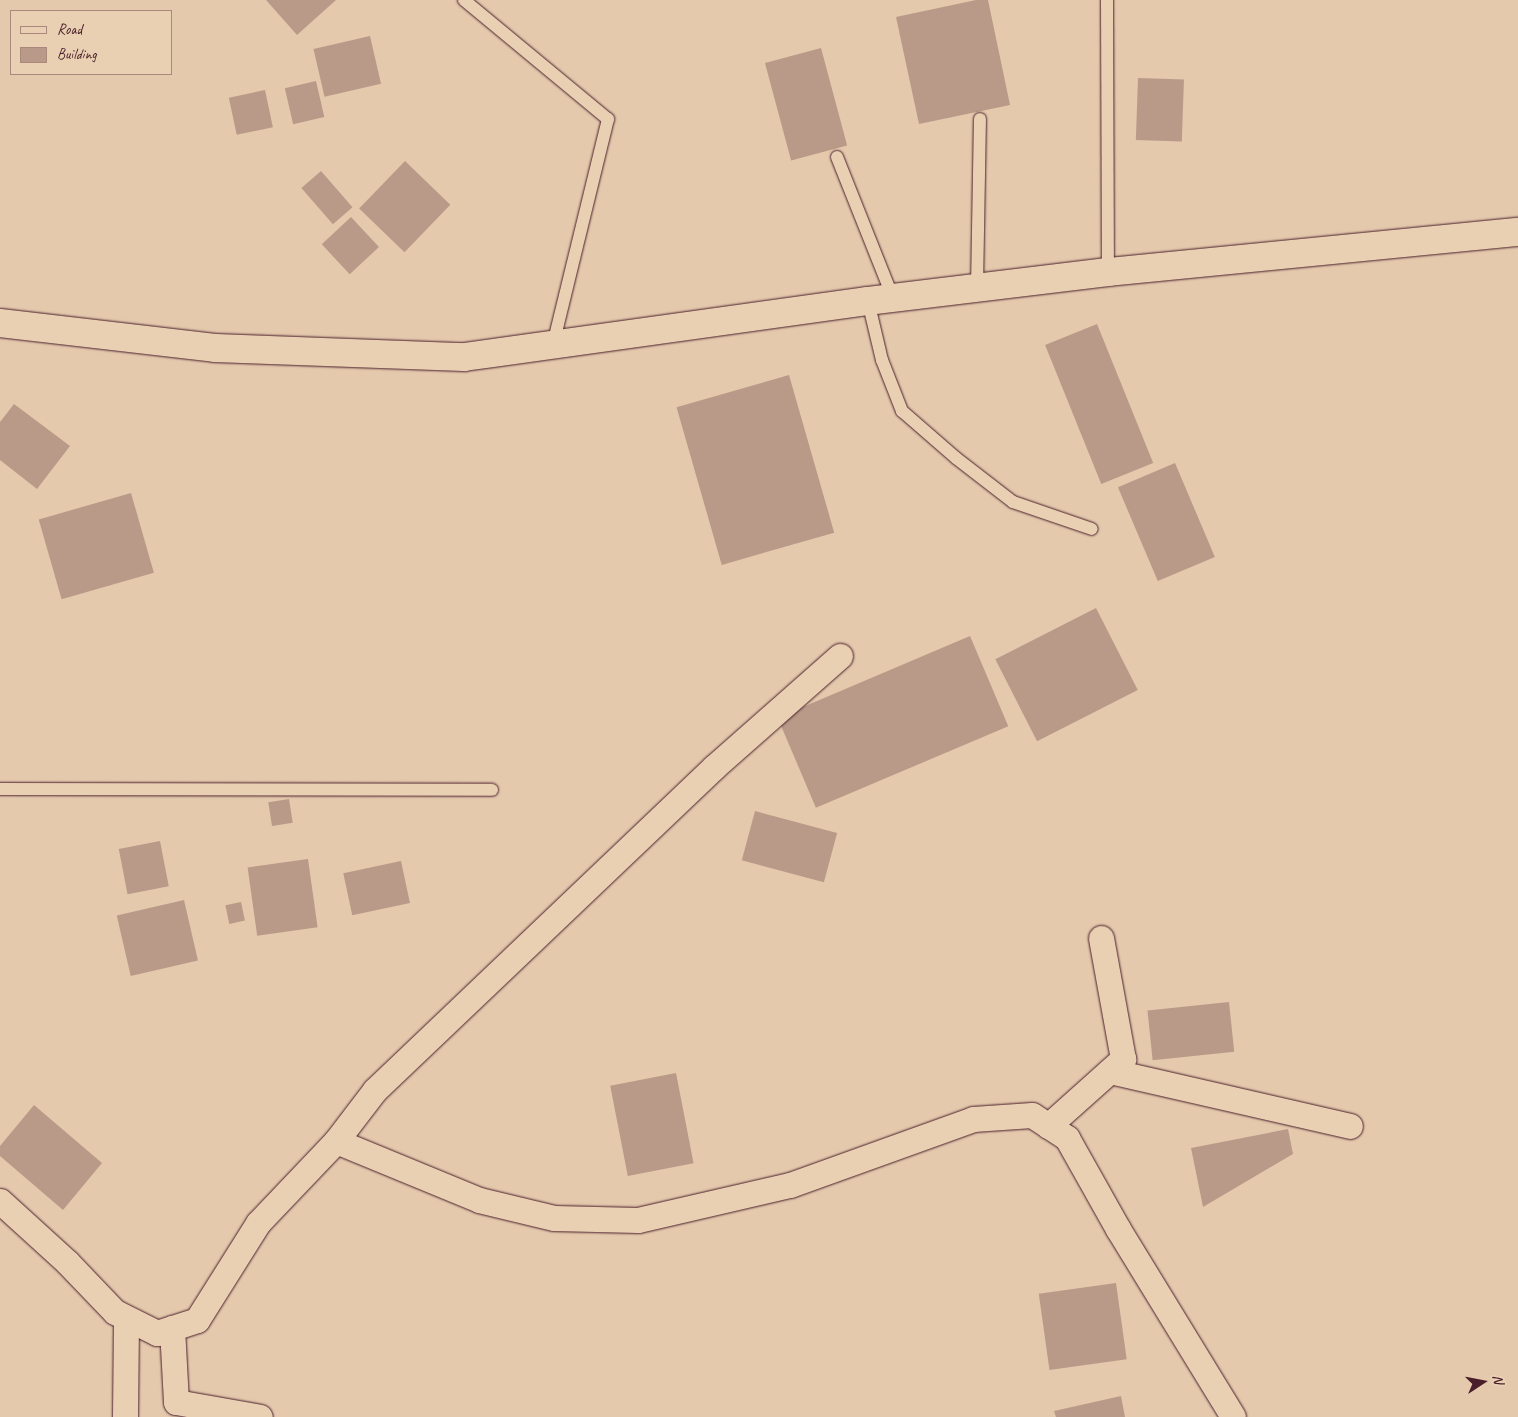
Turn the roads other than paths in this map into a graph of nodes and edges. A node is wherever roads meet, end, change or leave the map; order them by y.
1 (464, 0) edge
2 (1106, 0) edge
3 (980, 119) dead end
4 (837, 157) dead end
5 (1518, 232) edge
6 (1108, 272) junction
7 (977, 288) junction
8 (880, 300) junction
9 (0, 323) edge
10 (553, 344) junction
11 (1092, 529) dead end
12 (840, 656) dead end
13 (0, 789) edge
14 (492, 790) dead end
15 (1102, 938) dead end
16 (1110, 1071) junction
17 (1048, 1126) junction
18 (1350, 1126) dead end
19 (336, 1141) junction
20 (0, 1201) edge
21 (126, 1318) junction
22 (172, 1328) junction
23 (125, 1417) edge
24 (260, 1417) edge
25 (1233, 1417) edge

1 - 10 lane
2 - 6 lane
3 - 7 lane
4 - 8 lane
5 - 6 main road
6 - 7 main road
7 - 8 main road
8 - 10 main road
8 - 11 lane
9 - 10 main road
12 - 19 street
13 - 14 lane
15 - 16 street
16 - 17 street
16 - 18 street
17 - 19 street
17 - 25 street
19 - 22 street
20 - 21 street
21 - 22 street
21 - 23 street
22 - 24 street

